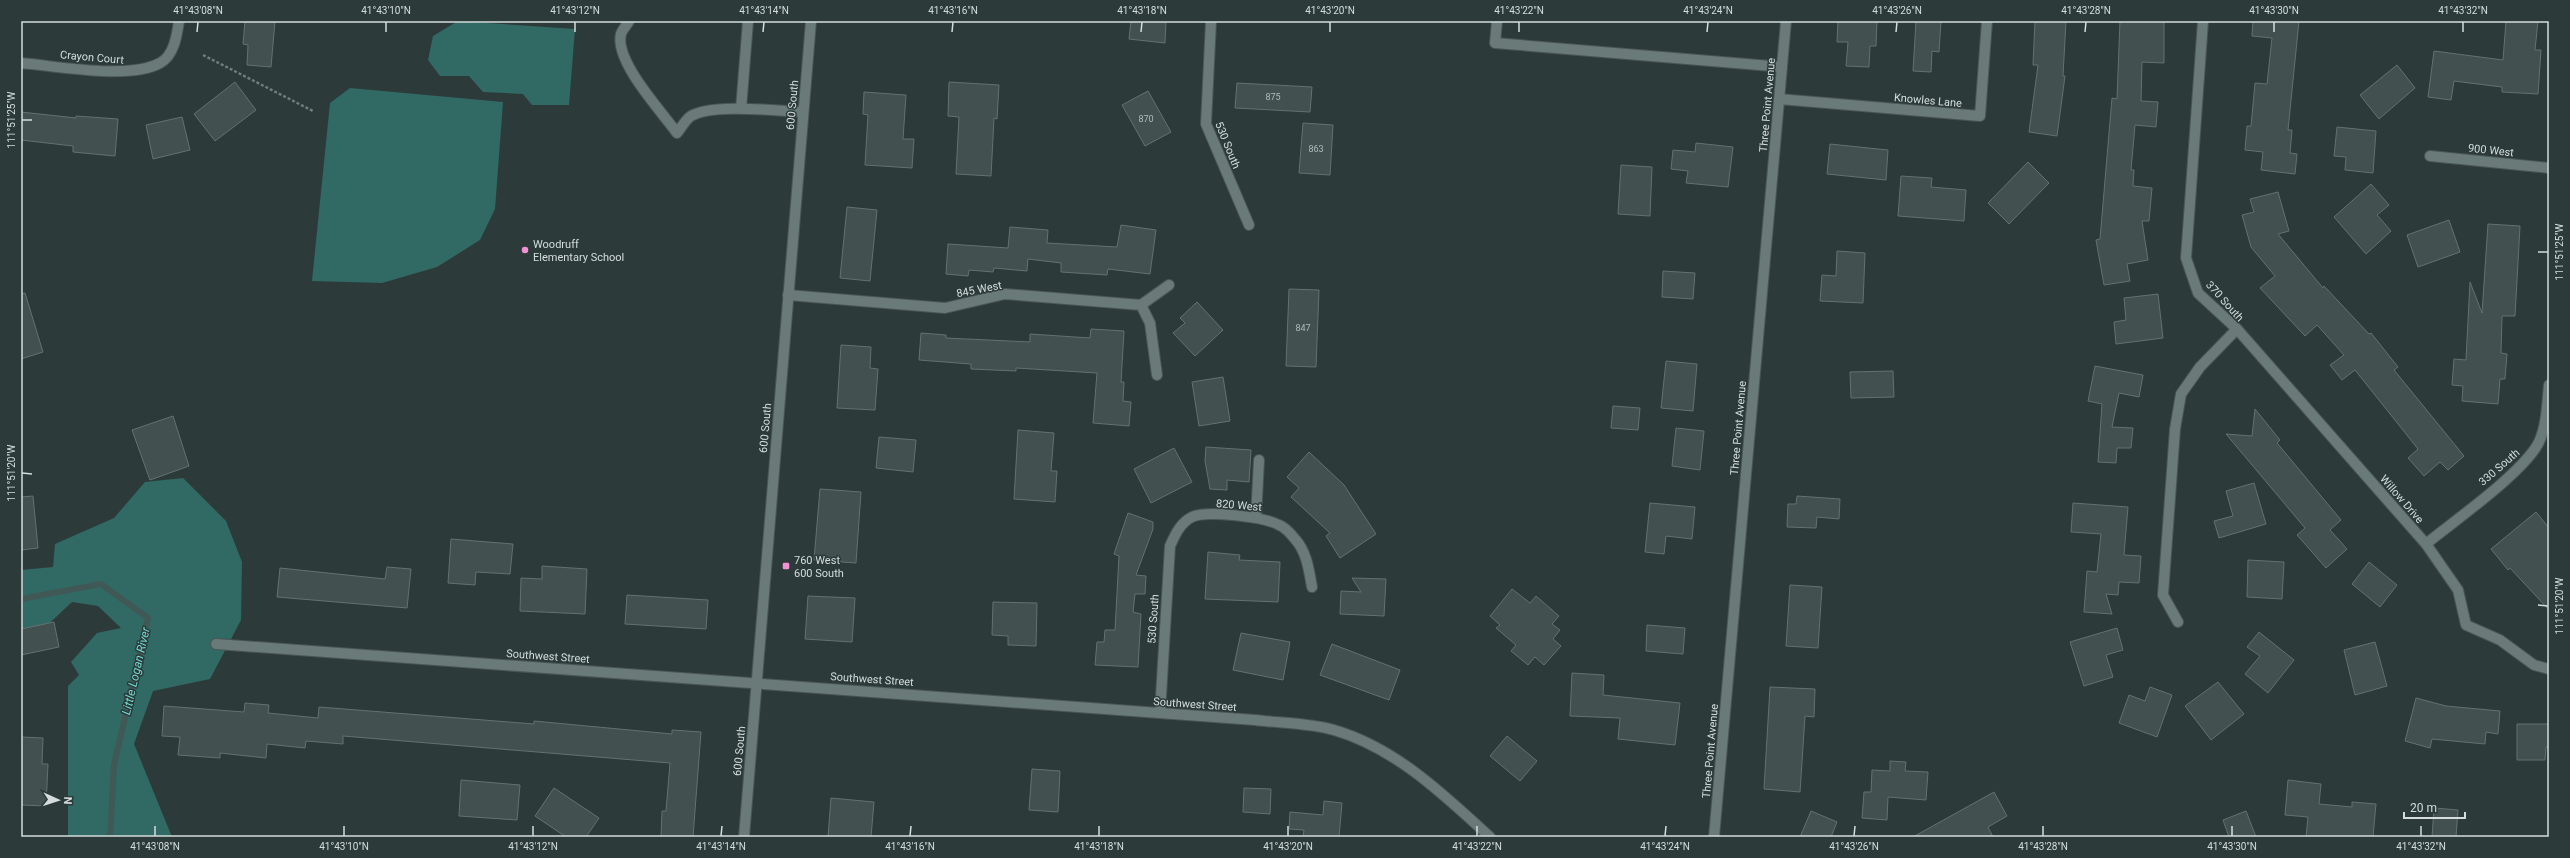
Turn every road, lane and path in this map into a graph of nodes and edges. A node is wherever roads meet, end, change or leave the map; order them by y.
1 (179, 21) edge
2 (630, 21) edge
3 (748, 21) edge
4 (811, 21) edge
5 (1211, 21) edge
6 (1497, 21) edge
7 (1786, 21) edge
8 (1987, 21) edge
9 (2203, 21) edge
10 (203, 55) dead end
11 (21, 63) edge
12 (1782, 67) junction
13 (1779, 99) junction
14 (741, 109) junction
15 (313, 111) dead end
16 (803, 112) junction
17 (2430, 156) dead end
18 (2549, 168) edge
19 (1249, 225) dead end
20 (1169, 285) dead end
21 (788, 295) junction
22 (1141, 305) junction
23 (2237, 329) junction
24 (1157, 375) dead end
25 (2549, 385) edge
26 (1259, 460) dead end
27 (1256, 518) junction
28 (1178, 528) joint
29 (2426, 544) junction
30 (1312, 587) dead end
31 (2178, 622) dead end
32 (216, 644) dead end
33 (2549, 669) edge
34 (757, 682) junction
35 (1160, 713) junction
36 (744, 837) edge
37 (1490, 837) edge
38 (1714, 837) edge

1 - 11 street, Crayon Court
2 - 14 street
3 - 14 street
4 - 16 street, 600 South
5 - 19 street, 530 South
6 - 12 street
7 - 12 street, Three Point Avenue
8 - 13 street, Knowles Lane
9 - 23 street, 370 South
10 - 15 path
12 - 13 street, Three Point Avenue
13 - 38 street, Three Point Avenue
14 - 16 street
16 - 21 street, 600 South
17 - 18 street, 900 West
20 - 22 street
21 - 22 street, 845 West
21 - 34 street, 600 South
22 - 24 street
23 - 29 street, Willow Drive
23 - 31 street, 370 South
25 - 29 street, 330 South
26 - 27 street
27 - 28 street, 820 West
27 - 30 street, 820 West
28 - 35 street, 530 South
29 - 33 street, Willow Drive
32 - 34 street, Southwest Street
34 - 35 street, Southwest Street
34 - 36 street, 600 South
35 - 37 street, Southwest Street

